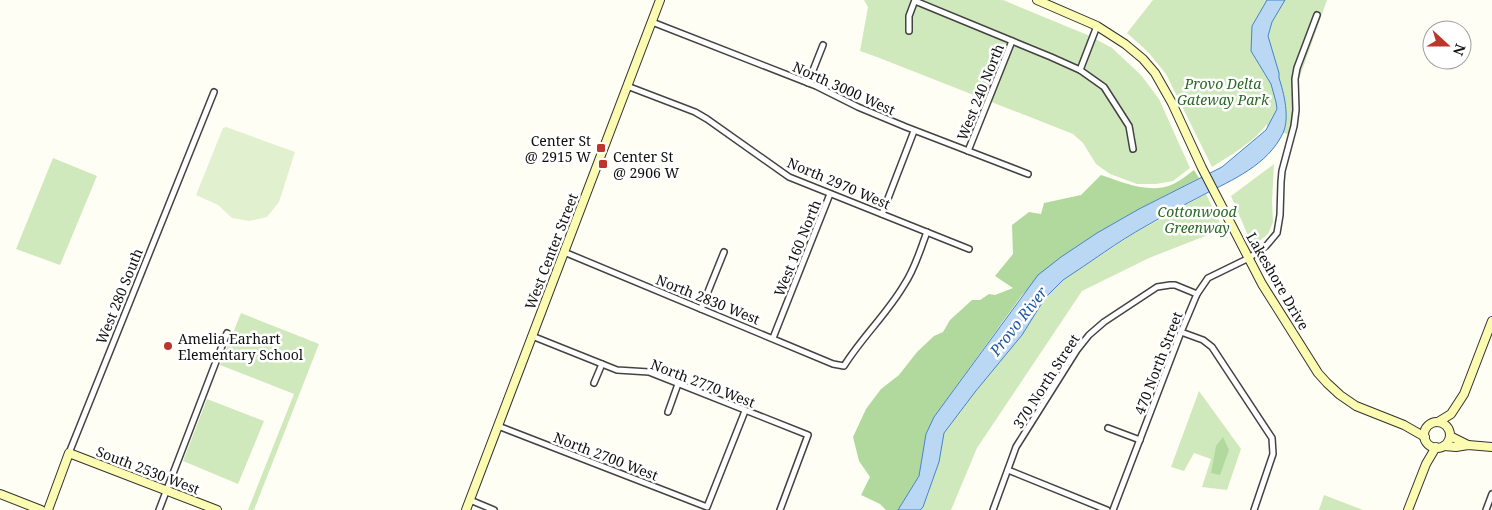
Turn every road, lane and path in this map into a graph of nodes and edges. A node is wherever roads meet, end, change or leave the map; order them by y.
1 (660, 0) edge
2 (1037, 0) edge
3 (915, 1) edge
4 (1317, 15) dead end
5 (652, 22) junction
6 (1098, 26) junction
7 (909, 31) dead end
8 (1012, 41) junction
9 (823, 45) dead end
10 (1080, 70) junction
11 (808, 83) junction
12 (627, 86) junction
13 (214, 92) dead end
14 (914, 131) junction
15 (1133, 149) dead end
16 (968, 151) junction
17 (1028, 174) dead end
18 (830, 194) junction
19 (882, 214) junction
20 (927, 232) junction
21 (969, 249) dead end
22 (564, 252) junction
23 (724, 252) dead end
24 (1249, 258) junction
25 (1197, 294) junction
26 (700, 309) junction
27 (1492, 321) edge
28 (1181, 332) junction
29 (227, 333) dead end
30 (532, 336) junction
31 (773, 338) junction
32 (602, 364) junction
33 (594, 383) dead end
34 (678, 384) junction
35 (745, 411) junction
36 (668, 412) dead end
37 (1451, 414) junction
38 (1438, 422) junction
39 (1404, 425) junction
40 (498, 426) junction
41 (1427, 427) junction
42 (1108, 428) dead end
43 (1449, 432) junction
44 (1424, 437) junction
45 (1140, 440) junction
46 (1468, 445) junction
47 (1436, 446) junction
48 (1492, 447) edge
49 (69, 453) junction
50 (1008, 470) junction
51 (166, 490) junction
52 (0, 494) edge
53 (1492, 494) edge
54 (470, 500) junction
55 (41, 510) edge
56 (48, 510) edge
57 (159, 510) edge
58 (218, 510) edge
59 (466, 510) edge
60 (494, 510) edge
61 (780, 510) edge
62 (993, 510) edge
63 (1107, 510) edge
64 (1113, 510) edge
65 (1254, 510) edge
66 (1408, 510) edge
67 (1486, 510) edge

1 - 5 street, West Center Street
2 - 6 street, Lakeshore Drive
3 - 7 street
3 - 8 street
4 - 24 street, 470 North Street
5 - 11 street, North 3000 West
5 - 12 street, West Center Street
6 - 10 street
6 - 24 street, Lakeshore Drive
8 - 10 street
8 - 16 street, West 240 North
9 - 11 street
10 - 15 street
11 - 14 street, North 3000 West
12 - 18 street, North 2970 West
12 - 22 street, West Center Street
13 - 49 street, West 280 South
14 - 16 street, North 3000 West
14 - 19 street
16 - 17 street, North 3000 West
18 - 19 street, North 2970 West
18 - 31 street, West 160 North
19 - 20 street, North 2970 West
20 - 21 street, North 2970 West
20 - 31 street, North 2830 West
22 - 26 street, North 2830 West
22 - 30 street, West Center Street
23 - 26 street
24 - 25 street, 470 North Street
24 - 39 street, Lakeshore Drive
25 - 28 street, 470 North Street
25 - 50 street, 370 North Street
26 - 31 street, North 2830 West
27 - 37 street
28 - 45 street, 470 North Street
28 - 65 street
29 - 51 street
30 - 32 street, North 2770 West
30 - 40 street, West Center Street
32 - 33 street
32 - 34 street, North 2770 West
34 - 35 street, North 2770 West
34 - 36 street
35 - 40 street, North 2700 West
35 - 61 street, North 2770 West
37 - 38 street
37 - 43 street
38 - 41 street
38 - 43 street
39 - 41 street, Lakeshore Drive
39 - 44 street, Lakeshore Drive
40 - 54 street, West Center Street
41 - 44 street
42 - 45 street
43 - 46 street
43 - 47 street
44 - 47 street
45 - 64 street, 470 North Street
46 - 47 street
46 - 48 street
47 - 66 street
49 - 51 street, South 2530 West
49 - 56 street, West 280 South
50 - 62 street, 370 North Street
50 - 63 street
51 - 57 street
51 - 58 street, South 2530 West
52 - 55 street
53 - 67 street
54 - 59 street, West Center Street
54 - 60 street

